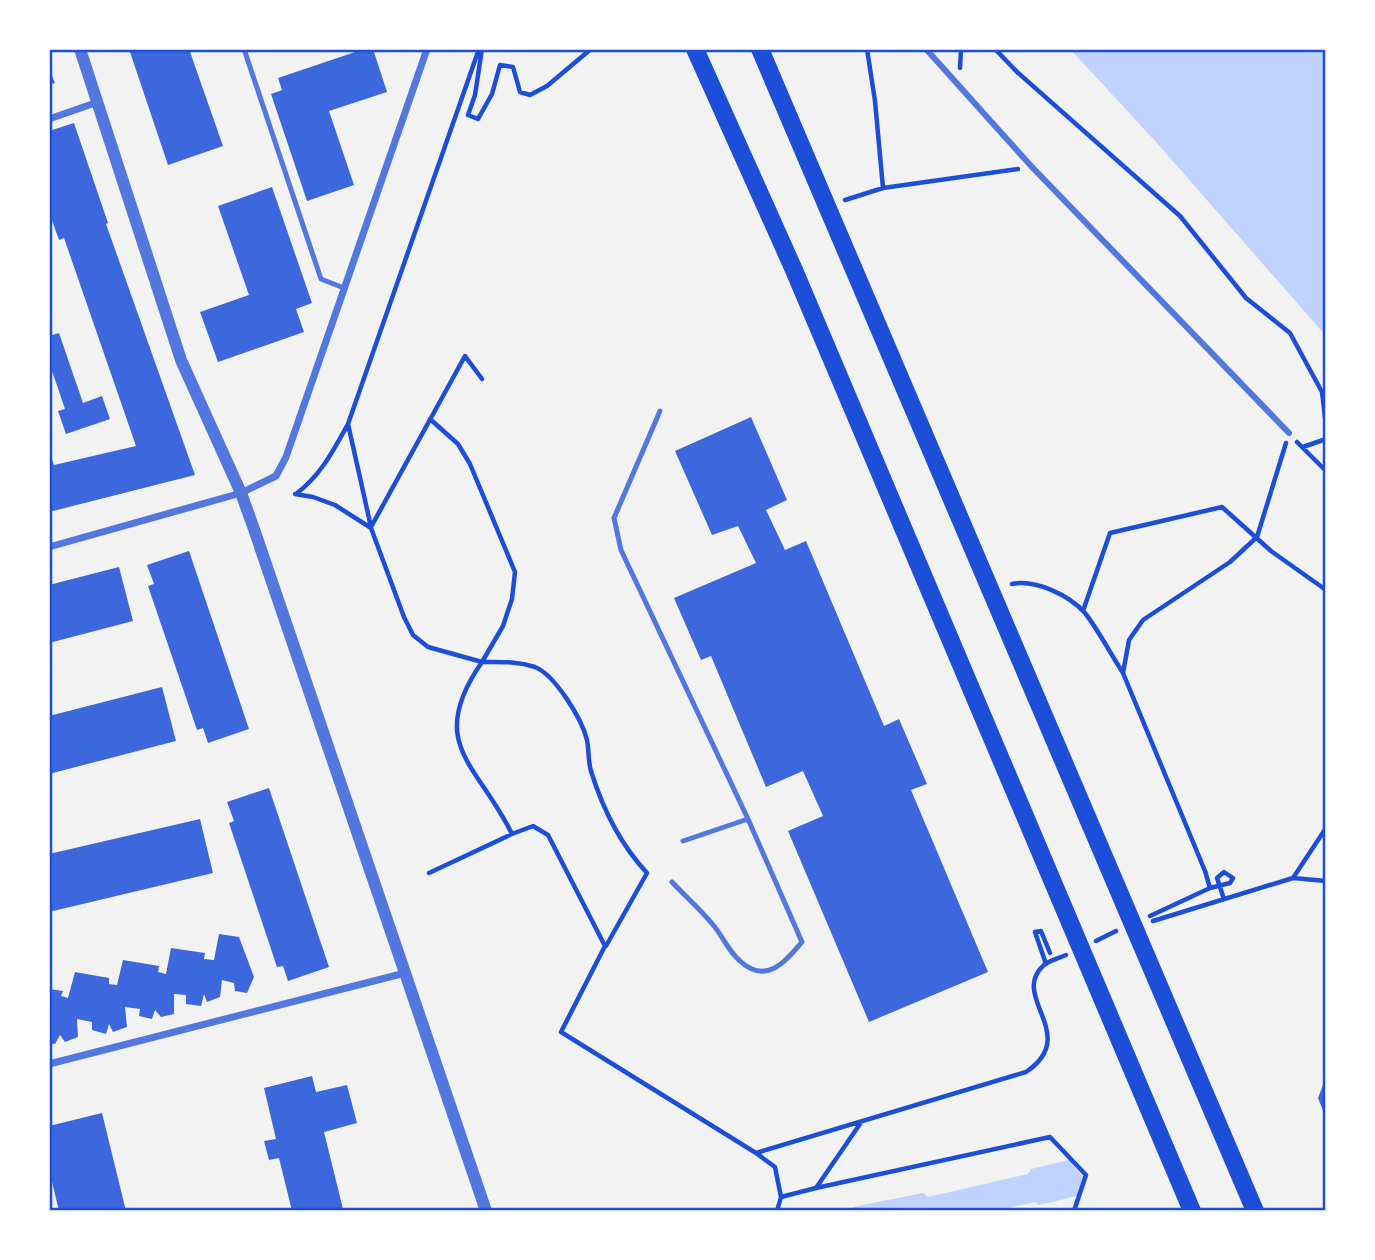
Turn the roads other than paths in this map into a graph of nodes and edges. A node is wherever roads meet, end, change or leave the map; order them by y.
1 (80, 49) edge
2 (244, 49) edge
3 (427, 49) edge
4 (695, 49) edge
5 (760, 49) edge
6 (926, 49) edge
7 (98, 102) junction
8 (49, 120) edge
9 (344, 288) junction
10 (660, 411) dead end
11 (1289, 433) road end
12 (241, 494) junction
13 (49, 547) edge
14 (748, 819) junction
15 (683, 841) dead end
16 (672, 882) dead end
17 (405, 973) junction
18 (49, 1064) edge
19 (486, 1211) edge
20 (1192, 1211) edge
21 (1255, 1211) edge

1 - 7 street
2 - 9 lane
3 - 9 street
4 - 20 main road
5 - 21 main road
6 - 11 street
7 - 8 street
7 - 12 street
9 - 12 street
10 - 14 lane
12 - 13 street
12 - 17 street
14 - 15 lane
14 - 16 lane
17 - 18 street
17 - 19 street

